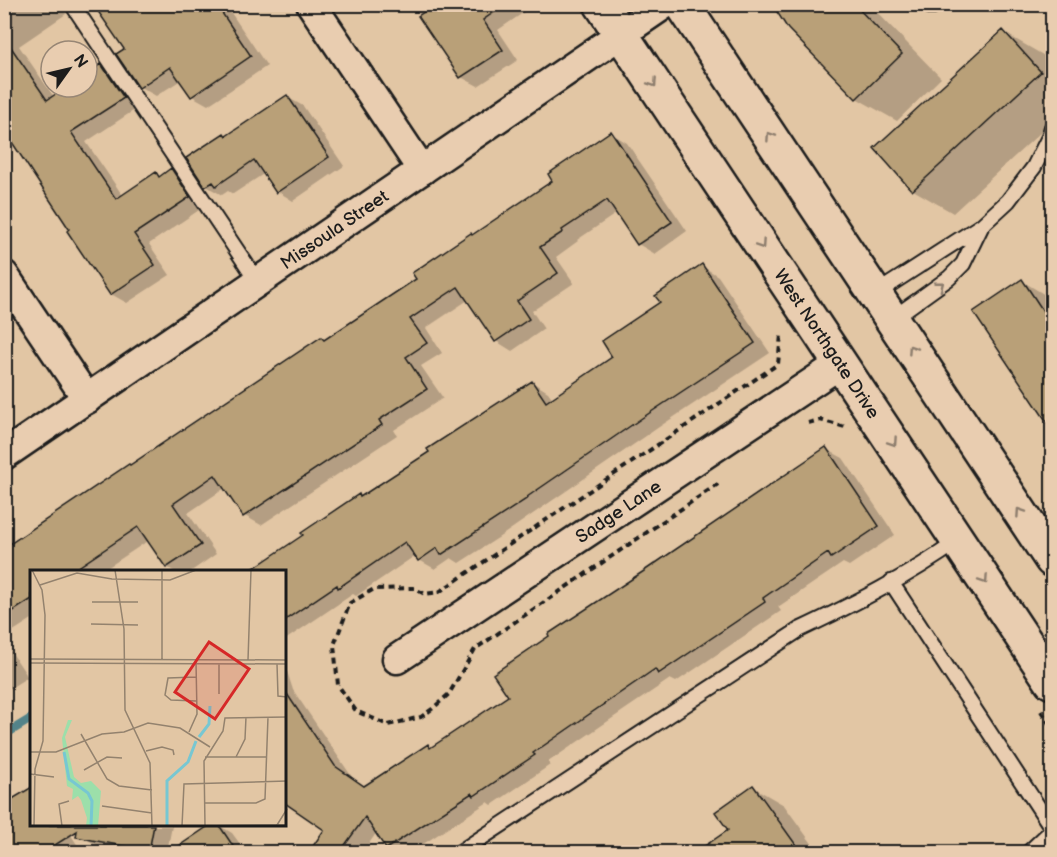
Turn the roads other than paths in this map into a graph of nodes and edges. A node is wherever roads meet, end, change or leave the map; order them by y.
1 (72, 4) edge
2 (311, 4) edge
3 (601, 4) edge
4 (665, 4) edge
5 (682, 4) edge
6 (930, 4) edge
7 (936, 4) edge
8 (621, 34) junction
9 (1053, 127) edge
10 (422, 170) junction
11 (982, 225) junction
12 (4, 275) edge
13 (258, 282) junction
14 (884, 307) junction
15 (840, 364) junction
16 (87, 399) junction
17 (4, 455) edge
18 (958, 541) junction
19 (1053, 560) edge
20 (891, 582) junction
21 (397, 659) dead end
22 (1053, 682) edge
23 (1053, 830) edge
24 (460, 852) edge
25 (1029, 852) edge

1 - 13 lane
2 - 10 street
3 - 8 main road, West Northgate Drive
4 - 8 street, Missoula Street
14 -> 5 main road
6 - 7 lane
8 - 10 street, Missoula Street
8 -> 15 main road, West Northgate Drive
9 - 11 lane
10 - 13 street, Missoula Street
11 - 14 lane
14 -> 11 lane
12 - 16 street
13 - 16 street, Missoula Street
19 -> 14 main road
15 -> 18 main road, West Northgate Drive
15 - 21 street, Sadge Lane
16 - 17 street, Missoula Street
18 - 20 lane
18 -> 22 main road, West Northgate Drive
20 - 23 lane
20 - 24 lane
23 - 25 lane

